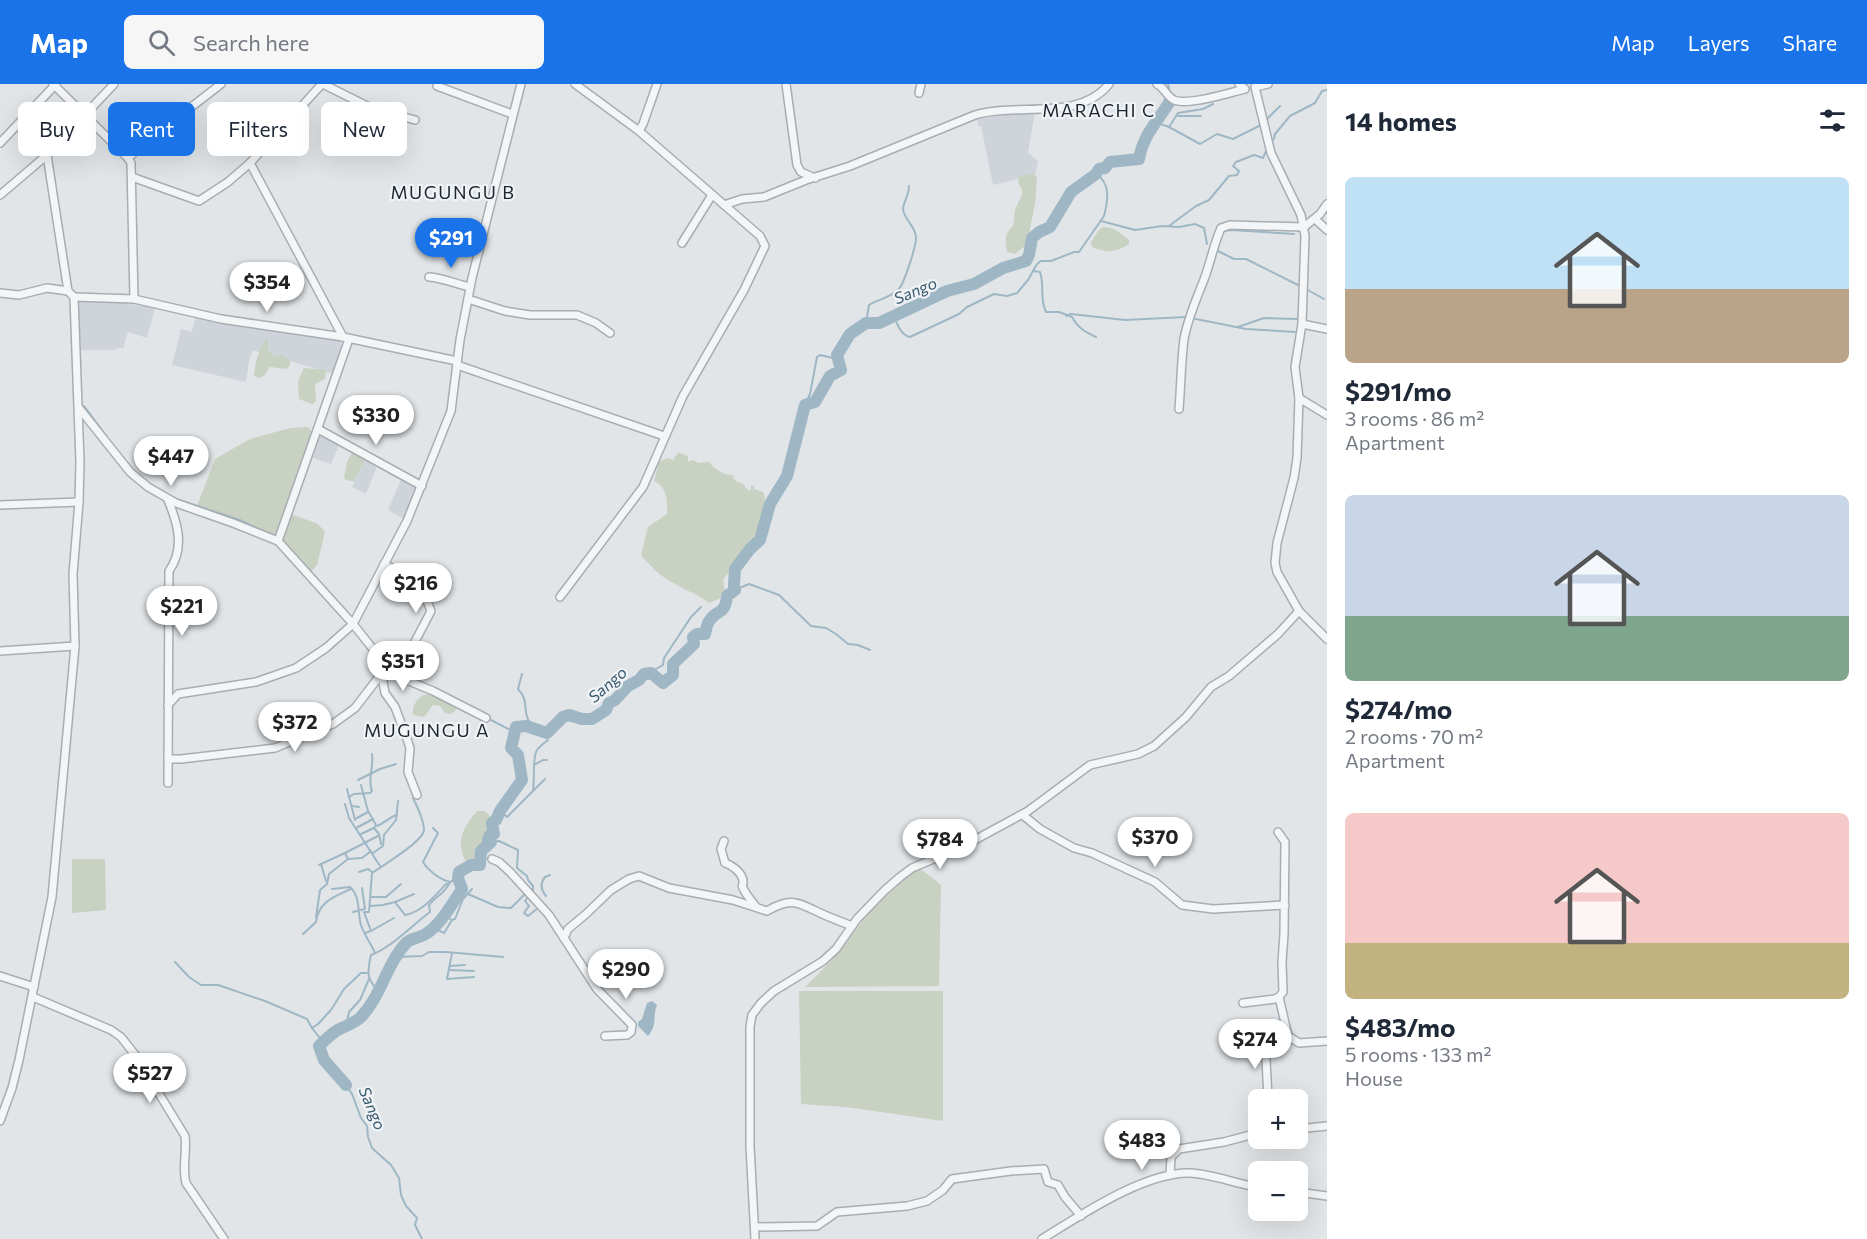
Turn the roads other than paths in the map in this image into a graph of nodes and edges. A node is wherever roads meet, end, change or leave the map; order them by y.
1 (54, 84) edge
2 (114, 84) edge
3 (221, 84) edge
4 (322, 84) edge
5 (520, 84) edge
6 (575, 84) edge
7 (657, 84) edge
8 (786, 84) edge
9 (921, 84) edge
10 (1109, 84) edge
11 (1157, 84) edge
12 (1268, 84) edge
13 (437, 86) dead end
14 (1242, 86) edge
15 (1254, 87) junction
16 (920, 93) dead end
17 (73, 102) edge
18 (96, 103) edge
19 (512, 114) junction
20 (415, 120) dead end
21 (96, 124) edge
22 (639, 131) junction
23 (0, 143) edge
24 (46, 156) edge
25 (47, 156) edge
26 (128, 158) junction
27 (250, 163) junction
28 (132, 177) junction
29 (815, 178) junction
30 (0, 195) edge
31 (712, 195) junction
32 (1327, 204) edge
33 (724, 205) junction
34 (1315, 219) junction
35 (1304, 228) junction
36 (1327, 230) edge
37 (682, 243) dead end
38 (429, 277) dead end
39 (470, 287) junction
40 (68, 291) junction
41 (0, 293) edge
42 (74, 297) junction
43 (134, 299) junction
44 (468, 299) junction
45 (1302, 324) junction
46 (1327, 329) edge
47 (610, 333) dead end
48 (346, 338) junction
49 (457, 363) junction
50 (1299, 398) junction
51 (79, 408) junction
52 (1179, 409) dead end
53 (1327, 414) edge
54 (318, 429) junction
55 (664, 436) junction
56 (422, 486) junction
57 (168, 500) junction
58 (79, 502) junction
59 (0, 505) edge
60 (278, 542) junction
61 (384, 564) junction
62 (560, 597) dead end
63 (1299, 612) junction
64 (353, 624) junction
65 (1327, 639) edge
66 (75, 646) junction
67 (0, 651) edge
68 (385, 664) junction
69 (380, 672) junction
70 (398, 674) junction
71 (169, 685) junction
72 (178, 694) junction
73 (168, 705) junction
74 (486, 718) dead end
75 (168, 759) junction
76 (168, 783) dead end
77 (417, 795) dead end
78 (1024, 816) dead end
79 (1278, 832) dead end
80 (724, 841) dead end
81 (492, 860) dead end
82 (1285, 905) junction
83 (757, 908) junction
84 (852, 926) junction
85 (558, 929) junction
86 (568, 929) junction
87 (564, 938) junction
88 (0, 976) edge
89 (34, 987) junction
90 (33, 997) junction
91 (1279, 997) junction
92 (1243, 1003) dead end
93 (605, 1036) dead end
94 (1288, 1036) junction
95 (1327, 1041) edge
96 (1265, 1042) junction
97 (1240, 1043) dead end
98 (1268, 1089) edge
99 (0, 1121) edge
100 (1327, 1126) edge
101 (1308, 1128) edge
102 (1248, 1136) edge
103 (1170, 1175) junction
104 (1248, 1185) edge
105 (1308, 1193) edge
106 (1327, 1196) edge
107 (1081, 1215) junction
108 (755, 1227) junction
109 (224, 1239) edge
110 (756, 1239) edge
111 (1042, 1239) edge

1 - 17 street
1 - 23 street
2 - 18 street
3 - 26 street
4 - 20 street
4 - 27 street
5 - 19 street
6 - 22 street
7 - 22 street
8 - 29 street
9 - 16 street
10 - 29 street
11 - 14 street
12 - 15 street
13 - 19 street
14 - 15 street
15 - 35 street
19 - 39 street
21 - 26 street
22 - 31 street
24 - 30 street
25 - 40 street
26 - 28 street
27 - 28 street
27 - 48 street
28 - 43 street
29 - 33 street
31 - 33 street
31 - 37 street
32 - 34 street
33 - 55 street
34 - 35 street
34 - 36 street
35 - 45 street
35 - 52 street
38 - 39 street
39 - 44 street
40 - 41 street
40 - 42 street
42 - 43 street
42 - 51 street
43 - 48 street
44 - 47 street
44 - 49 street
45 - 46 street
45 - 50 street
48 - 49 street
48 - 54 street
49 - 55 street
49 - 56 street
50 - 53 street
50 - 63 street
51 - 57 street
51 - 58 street
54 - 56 street
54 - 60 street
55 - 62 street
56 - 61 street
57 - 60 street
57 - 71 street
58 - 59 street
58 - 66 street
60 - 64 street
61 - 64 street
61 - 70 street
63 - 65 street
63 - 84 street
64 - 68 street
64 - 72 street
66 - 67 street
66 - 89 street
68 - 69 street
68 - 70 street
69 - 75 street
69 - 77 street
70 - 74 street
71 - 72 street
71 - 73 street
72 - 73 street
73 - 75 street
75 - 76 street
78 - 82 street
79 - 82 street
80 - 83 street
81 - 85 street
82 - 91 street
83 - 84 street
83 - 86 street
84 - 108 street
85 - 86 street
85 - 87 street
86 - 87 street
87 - 93 street
88 - 89 street
89 - 90 street
90 - 99 street
90 - 109 street
91 - 92 street
91 - 94 street
94 - 95 street
94 - 96 street
96 - 97 street
96 - 98 street
100 - 101 street
102 - 103 street
103 - 104 street
103 - 107 street
105 - 106 street
107 - 108 street
107 - 111 street
108 - 110 street

